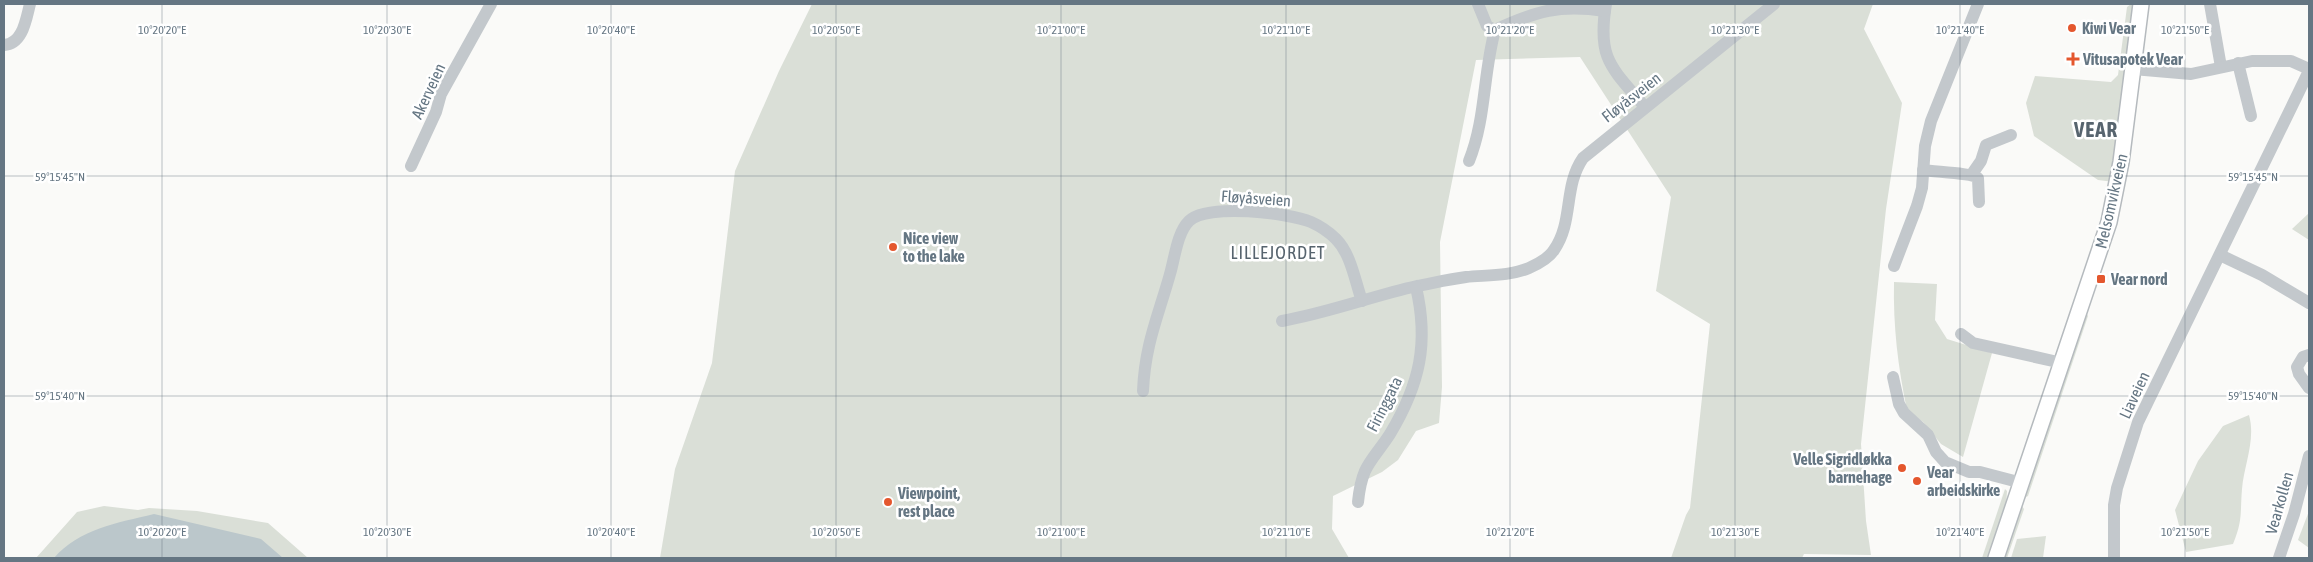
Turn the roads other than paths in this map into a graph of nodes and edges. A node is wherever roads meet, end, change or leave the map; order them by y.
1 (30, 4) edge
2 (491, 4) edge
3 (1478, 4) edge
4 (1774, 4) edge
5 (1978, 4) edge
6 (2141, 4) edge
7 (2210, 4) edge
8 (1606, 7) edge
9 (1495, 30) junction
10 (4, 45) edge
11 (2238, 63) junction
12 (2221, 67) junction
13 (2133, 69) junction
14 (2309, 70) edge
15 (1645, 107) junction
16 (2251, 116) dead end
17 (2011, 135) dead end
18 (1468, 161) dead end
19 (411, 166) dead end
20 (1923, 170) junction
21 (1972, 174) junction
22 (1979, 202) dead end
23 (2220, 255) junction
24 (1894, 266) dead end
25 (1416, 287) junction
26 (1362, 301) junction
27 (2309, 303) edge
28 (1282, 321) dead end
29 (1961, 334) dead end
30 (2309, 356) edge
31 (2062, 364) junction
32 (1893, 377) dead end
33 (2309, 388) edge
34 (1143, 391) dead end
35 (2309, 456) edge
36 (2022, 483) junction
37 (1358, 502) dead end
38 (1996, 558) edge
39 (2114, 558) edge
40 (2279, 558) edge

1 - 10 street
2 - 19 street, Akerveien
3 - 9 street
4 - 15 street, Fløyåsveien
5 - 20 street
6 - 13 main road, Melsomvikveien
7 - 12 street
8 - 9 street
8 - 15 street
9 - 18 street
11 - 12 street, Liaveien
11 - 14 street, Liaveien
11 - 16 street
12 - 13 street, Liaveien
13 - 31 main road, Melsomvikveien
14 - 23 street, Liaveien
15 - 25 street, Fløyåsveien
17 - 21 street
20 - 21 street
20 - 24 street
21 - 22 street
23 - 27 street
23 - 39 street, Liaveien
25 - 26 street
25 - 37 street, Firinggata
26 - 28 street
26 - 34 street, Fløyåsveien
29 - 31 street
30 - 33 street
31 - 36 main road, Melsomvikveien
32 - 36 street
35 - 40 street, Vearkollen
36 - 38 main road, Melsomvikveien

